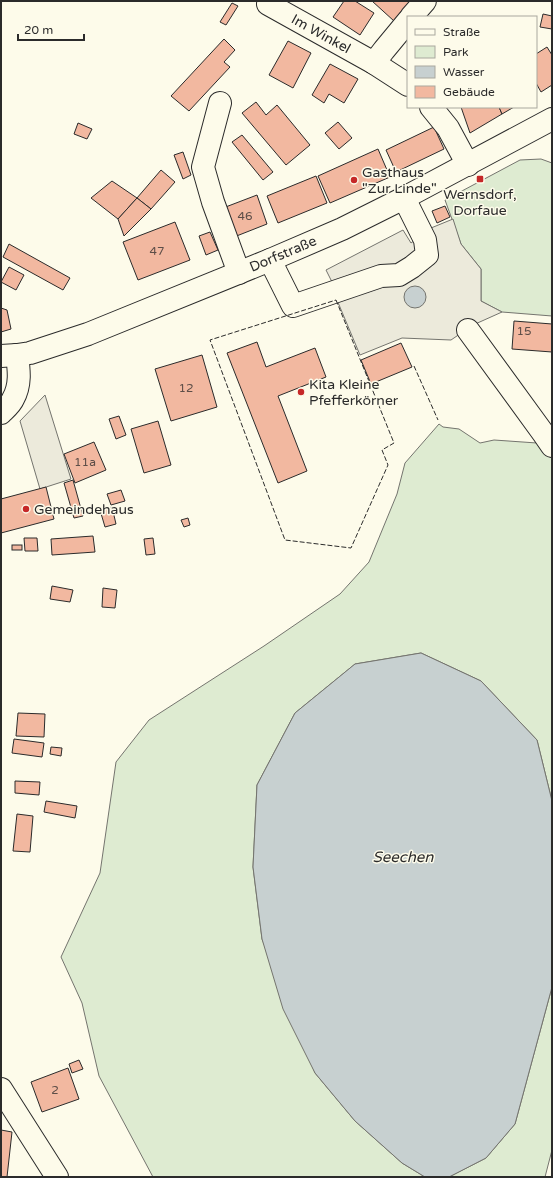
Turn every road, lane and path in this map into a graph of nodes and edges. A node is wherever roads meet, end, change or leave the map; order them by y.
1 (425, 1) edge
2 (268, 4) dead end
3 (412, 16) edge
4 (407, 22) edge
5 (374, 64) junction
6 (407, 84) edge
7 (220, 103) dead end
8 (432, 108) edge
9 (552, 119) edge
10 (468, 165) junction
11 (409, 206) junction
12 (270, 260) junction
13 (239, 273) junction
14 (468, 330) dead end
15 (9, 355) edge
16 (1, 414) edge
17 (552, 446) edge
18 (1, 1089) edge
19 (57, 1177) edge

1 - 3 street
2 - 5 street, Im Winkel
4 - 5 street
5 - 6 street, Im Winkel
7 - 13 street
8 - 10 street
9 - 10 street, Dorfstraße
10 - 11 street, Dorfstraße
11 - 12 street, Dorfstraße
11 - 12 street
12 - 13 street, Dorfstraße
13 - 15 street, Dorfstraße
14 - 17 street
15 - 16 street
18 - 19 street

